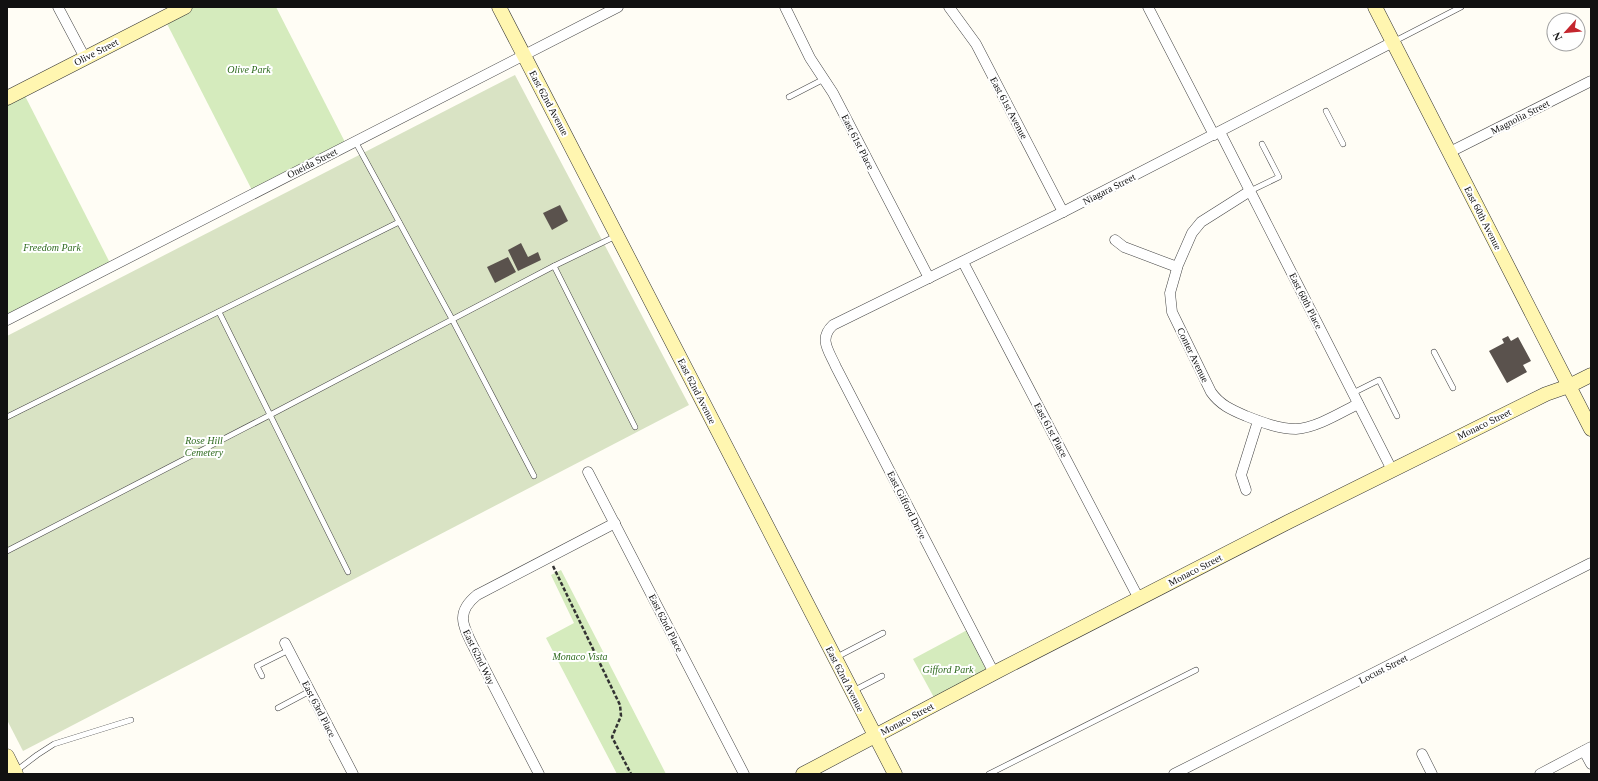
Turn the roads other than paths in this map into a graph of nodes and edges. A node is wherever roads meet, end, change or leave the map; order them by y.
1 (58, 7) edge
2 (185, 7) edge
3 (499, 7) edge
4 (618, 7) edge
5 (785, 7) edge
6 (949, 7) edge
7 (1148, 7) edge
8 (1375, 7) edge
9 (1462, 7) edge
10 (1393, 42) junction
11 (523, 55) junction
12 (85, 58) junction
13 (824, 79) junction
14 (1591, 81) edge
15 (790, 96) dead end
16 (7, 98) edge
17 (1326, 111) dead end
18 (1217, 134) junction
19 (355, 141) junction
20 (1262, 144) dead end
21 (1343, 144) dead end
22 (1450, 152) junction
23 (1250, 191) junction
24 (1063, 212) junction
25 (400, 222) junction
26 (617, 235) junction
27 (1115, 240) dead end
28 (962, 262) junction
29 (554, 266) junction
30 (1177, 267) junction
31 (929, 278) junction
32 (218, 312) junction
33 (452, 319) junction
34 (7, 320) edge
35 (826, 335) joint
36 (1434, 352) dead end
37 (1591, 375) edge
38 (1569, 386) junction
39 (1452, 388) dead end
40 (1353, 393) junction
41 (1358, 404) junction
42 (270, 415) junction
43 (1397, 416) dead end
44 (7, 417) edge
45 (1258, 421) junction
46 (635, 427) dead end
47 (1591, 429) edge
48 (1392, 470) junction
49 (588, 472) dead end
50 (534, 476) dead end
51 (1246, 490) dead end
52 (615, 524) junction
53 (7, 550) edge
54 (1591, 563) edge
55 (348, 572) dead end
56 (1139, 599) junction
57 (883, 633) dead end
58 (287, 647) joint
59 (835, 658) junction
60 (1196, 670) dead end
61 (994, 673) junction
62 (262, 676) dead end
63 (882, 676) dead end
64 (310, 691) junction
65 (852, 691) junction
66 (278, 708) dead end
67 (131, 720) dead end
68 (875, 736) junction
69 (1588, 749) edge
70 (1422, 754) dead end
71 (7, 756) edge
72 (1591, 764) edge
73 (16, 773) edge
74 (353, 774) edge
75 (539, 774) edge
76 (744, 774) edge
77 (803, 774) edge
78 (895, 774) edge
79 (988, 774) edge
80 (1174, 774) edge
81 (1432, 774) edge
82 (1540, 774) edge

1 - 12 street
2 - 12 street, Olive Street
3 - 11 street, East 62nd Avenue
4 - 11 street, Oneida Street
5 - 13 street, East 61st Place
6 - 24 street, East 61st Avenue
7 - 18 street, East 60th Place
8 - 10 street, East 60th Avenue
9 - 10 lane
10 - 18 street, Niagara Street
10 - 22 street, East 60th Avenue
11 - 19 street, Oneida Street
11 - 26 street, East 62nd Avenue
12 - 16 street, Olive Street
13 - 15 lane
13 - 31 street, East 61st Place
14 - 22 street, Magnolia Street
17 - 21 lane
18 - 23 street, East 60th Place
18 - 24 street, Niagara Street
19 - 25 lane
19 - 34 street, Oneida Street
20 - 23 lane
22 - 38 street, East 60th Avenue
23 - 30 street, Conter Avenue
23 - 40 street, East 60th Place
24 - 28 street, Niagara Street
25 - 32 lane
25 - 33 lane
26 - 29 lane
26 - 59 street, East 62nd Avenue
27 - 30 street
28 - 31 street, Niagara Street
28 - 56 street, East 61st Place
29 - 33 lane
29 - 46 lane
30 - 45 street, Conter Avenue
31 - 35 street, Niagara Street
32 - 42 lane
32 - 44 lane
33 - 42 lane
33 - 50 lane
35 - 61 street, East Gifford Drive
36 - 39 lane
37 - 38 street, Monaco Street
38 - 47 street, East 60th Avenue
38 - 48 street, Monaco Street
40 - 41 street, East 60th Place
40 - 43 lane
41 - 45 street, Conter Avenue
41 - 48 street, East 60th Place
42 - 53 lane
42 - 55 lane
45 - 51 street
48 - 56 street, Monaco Street
49 - 52 street, East 62nd Place
52 - 75 street, East 62nd Way
52 - 76 street, East 62nd Place
54 - 80 street, Locust Street
56 - 61 street, Monaco Street
57 - 59 lane
58 - 62 lane
58 - 64 street, East 63rd Place
59 - 65 street, East 62nd Avenue
60 - 79 lane
61 - 68 street, Monaco Street
63 - 65 lane
64 - 66 lane
64 - 74 street, East 63rd Place
65 - 68 street, East 62nd Avenue
67 - 73 lane
68 - 77 street, Monaco Street
68 - 78 street, East 62nd Avenue
69 - 72 street
69 - 82 street
70 - 81 street
71 - 73 street

